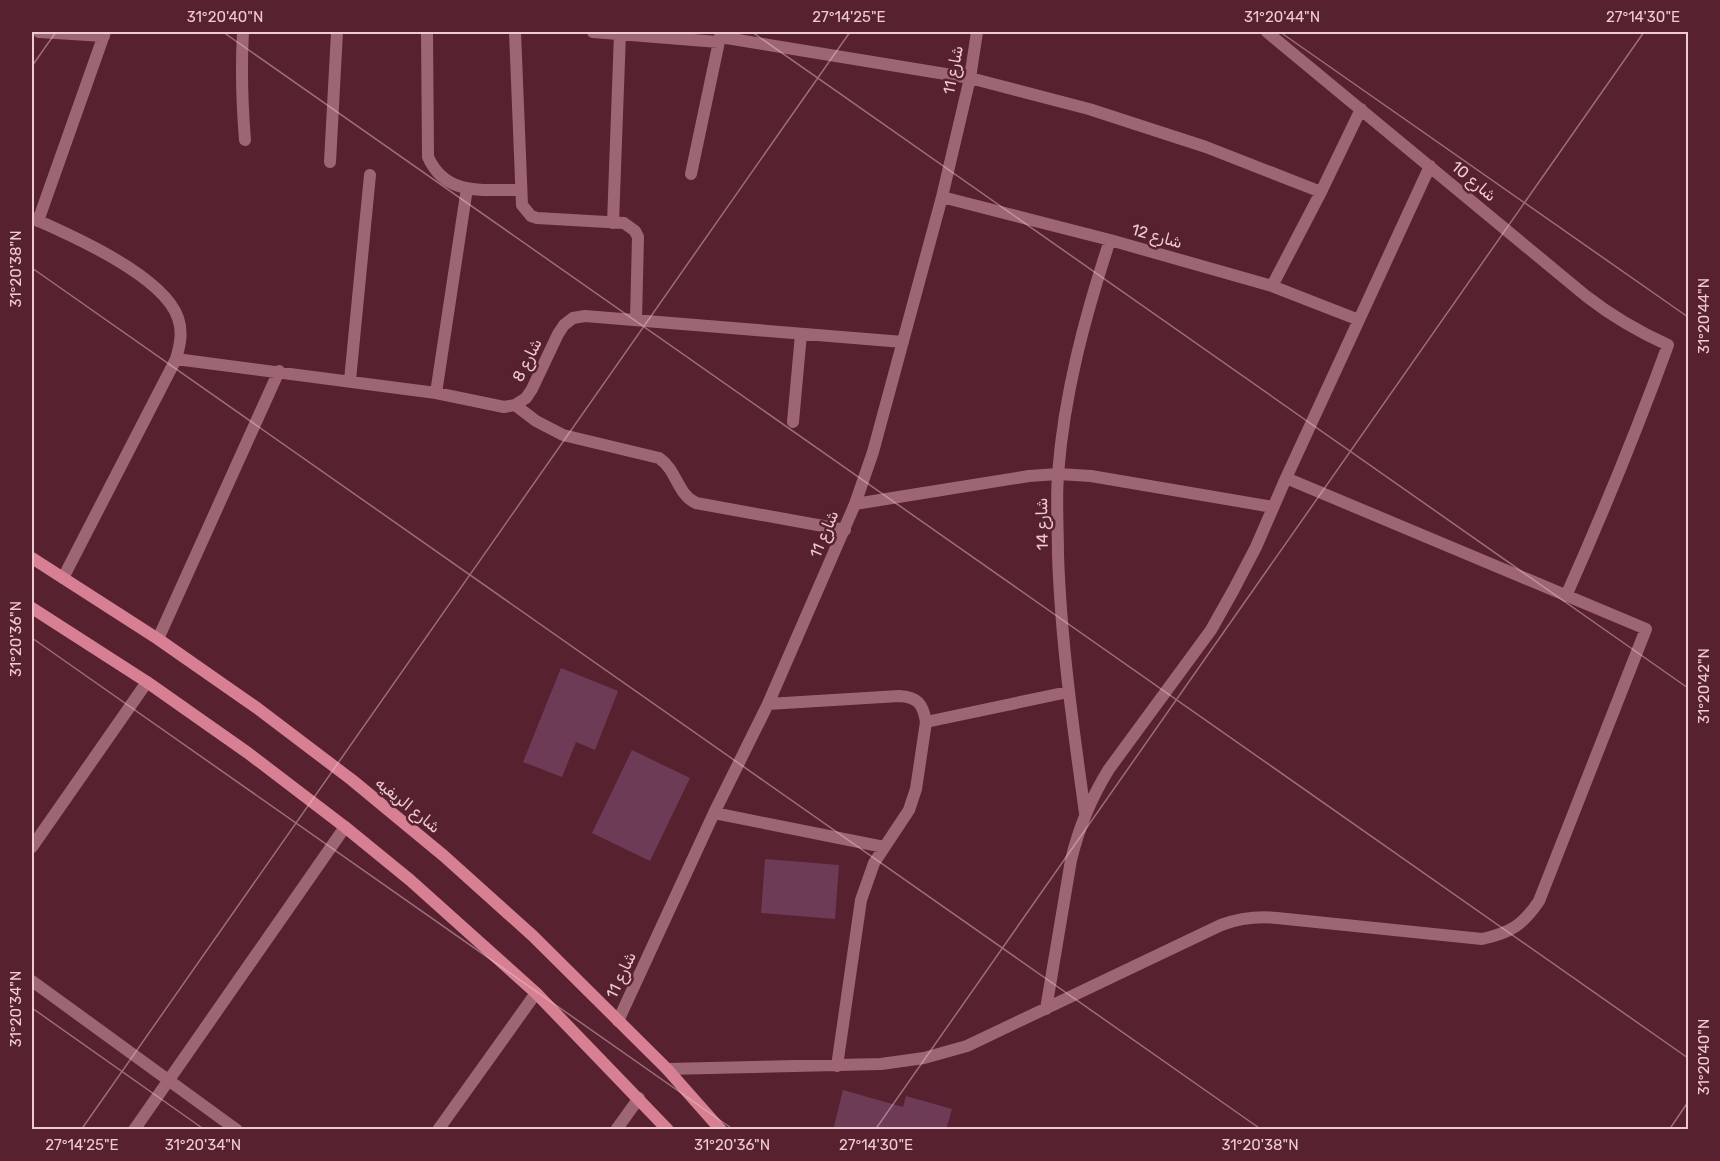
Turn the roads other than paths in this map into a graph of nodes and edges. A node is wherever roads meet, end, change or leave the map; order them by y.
1 (39, 32) edge
2 (243, 32) edge
3 (337, 32) edge
4 (427, 32) edge
5 (515, 32) edge
6 (593, 32) edge
7 (977, 32) edge
8 (1267, 32) edge
9 (620, 33) edge
10 (104, 34) edge
11 (720, 37) edge
12 (970, 78) junction
13 (1361, 109) junction
14 (245, 140) dead end
15 (330, 162) dead end
16 (1430, 166) junction
17 (691, 174) dead end
18 (370, 175) dead end
19 (467, 188) junction
20 (520, 190) junction
21 (1321, 192) junction
22 (942, 197) junction
23 (35, 219) edge
24 (613, 223) junction
25 (1110, 240) junction
26 (1272, 286) junction
27 (636, 320) junction
28 (1359, 320) junction
29 (801, 333) junction
30 (903, 342) junction
31 (176, 359) junction
32 (279, 372) junction
33 (350, 381) junction
34 (436, 393) junction
35 (516, 405) junction
36 (793, 422) dead end
37 (1058, 474) junction
38 (1286, 478) junction
39 (855, 504) junction
40 (1273, 507) junction
41 (845, 530) junction
42 (32, 558) edge
43 (63, 578) junction
44 (1566, 596) junction
45 (32, 608) edge
46 (158, 639) junction
47 (147, 682) junction
48 (1068, 692) junction
49 (768, 704) junction
50 (926, 722) junction
51 (714, 813) junction
52 (1085, 813) junction
53 (345, 827) junction
54 (884, 847) junction
55 (32, 848) edge
56 (32, 981) edge
57 (536, 993) junction
58 (1046, 1009) junction
59 (618, 1021) junction
60 (837, 1066) junction
61 (667, 1069) junction
62 (168, 1080) junction
63 (639, 1098) junction
64 (134, 1130) edge
65 (237, 1130) edge
66 (438, 1130) edge
67 (616, 1130) edge
68 (668, 1130) edge
69 (721, 1130) edge

1 - 10 street
2 - 14 street
3 - 15 street
4 - 19 street
5 - 20 street
6 - 9 street
7 - 12 street, شارع 11
8 - 13 street, شارع 10
9 - 11 street
9 - 24 street
10 - 23 street
11 - 12 street
11 - 17 street
12 - 21 street
12 - 22 street, شارع 11
13 - 16 street, شارع 10
13 - 21 street
16 - 28 street
16 - 44 street, شارع 10
18 - 33 street
19 - 20 street
19 - 34 street
20 - 24 street
21 - 26 street
22 - 25 street, شارع 12
22 - 30 street, شارع 11
23 - 31 street
24 - 27 street
25 - 26 street, شارع 12
25 - 37 street, شارع 14
26 - 28 street, شارع 12
27 - 29 street, شارع 8
27 - 35 street, شارع 8
28 - 38 street
29 - 30 street, شارع 8
29 - 36 street
30 - 39 street, شارع 11
31 - 32 street, شارع 8
31 - 43 street
32 - 33 street, شارع 8
32 - 46 street
33 - 34 street, شارع 8
34 - 35 street, شارع 8
35 - 41 street
37 - 39 street
37 - 40 street
37 - 48 street, شارع 14
38 - 40 street
38 - 44 street
39 - 41 street, شارع 11
40 - 52 street
41 - 49 street, شارع 11
42 - 43 street, شارع الريفيه
43 - 46 street, شارع الريفيه
44 - 58 street
45 - 47 street
46 - 59 street, شارع الريفيه
47 - 53 street
47 - 55 street
48 - 50 street
48 - 52 street, شارع 14
49 - 50 street
49 - 51 street, شارع 11
50 - 54 street
51 - 54 street
51 - 59 street, شارع 11
52 - 58 street
53 - 57 street
53 - 62 street
54 - 60 street
56 - 62 street
57 - 63 street
57 - 66 street
58 - 60 street
59 - 61 street, شارع الريفيه
60 - 61 street
61 - 69 street, شارع الريفيه
62 - 64 street
62 - 65 street
63 - 67 street
63 - 68 street

